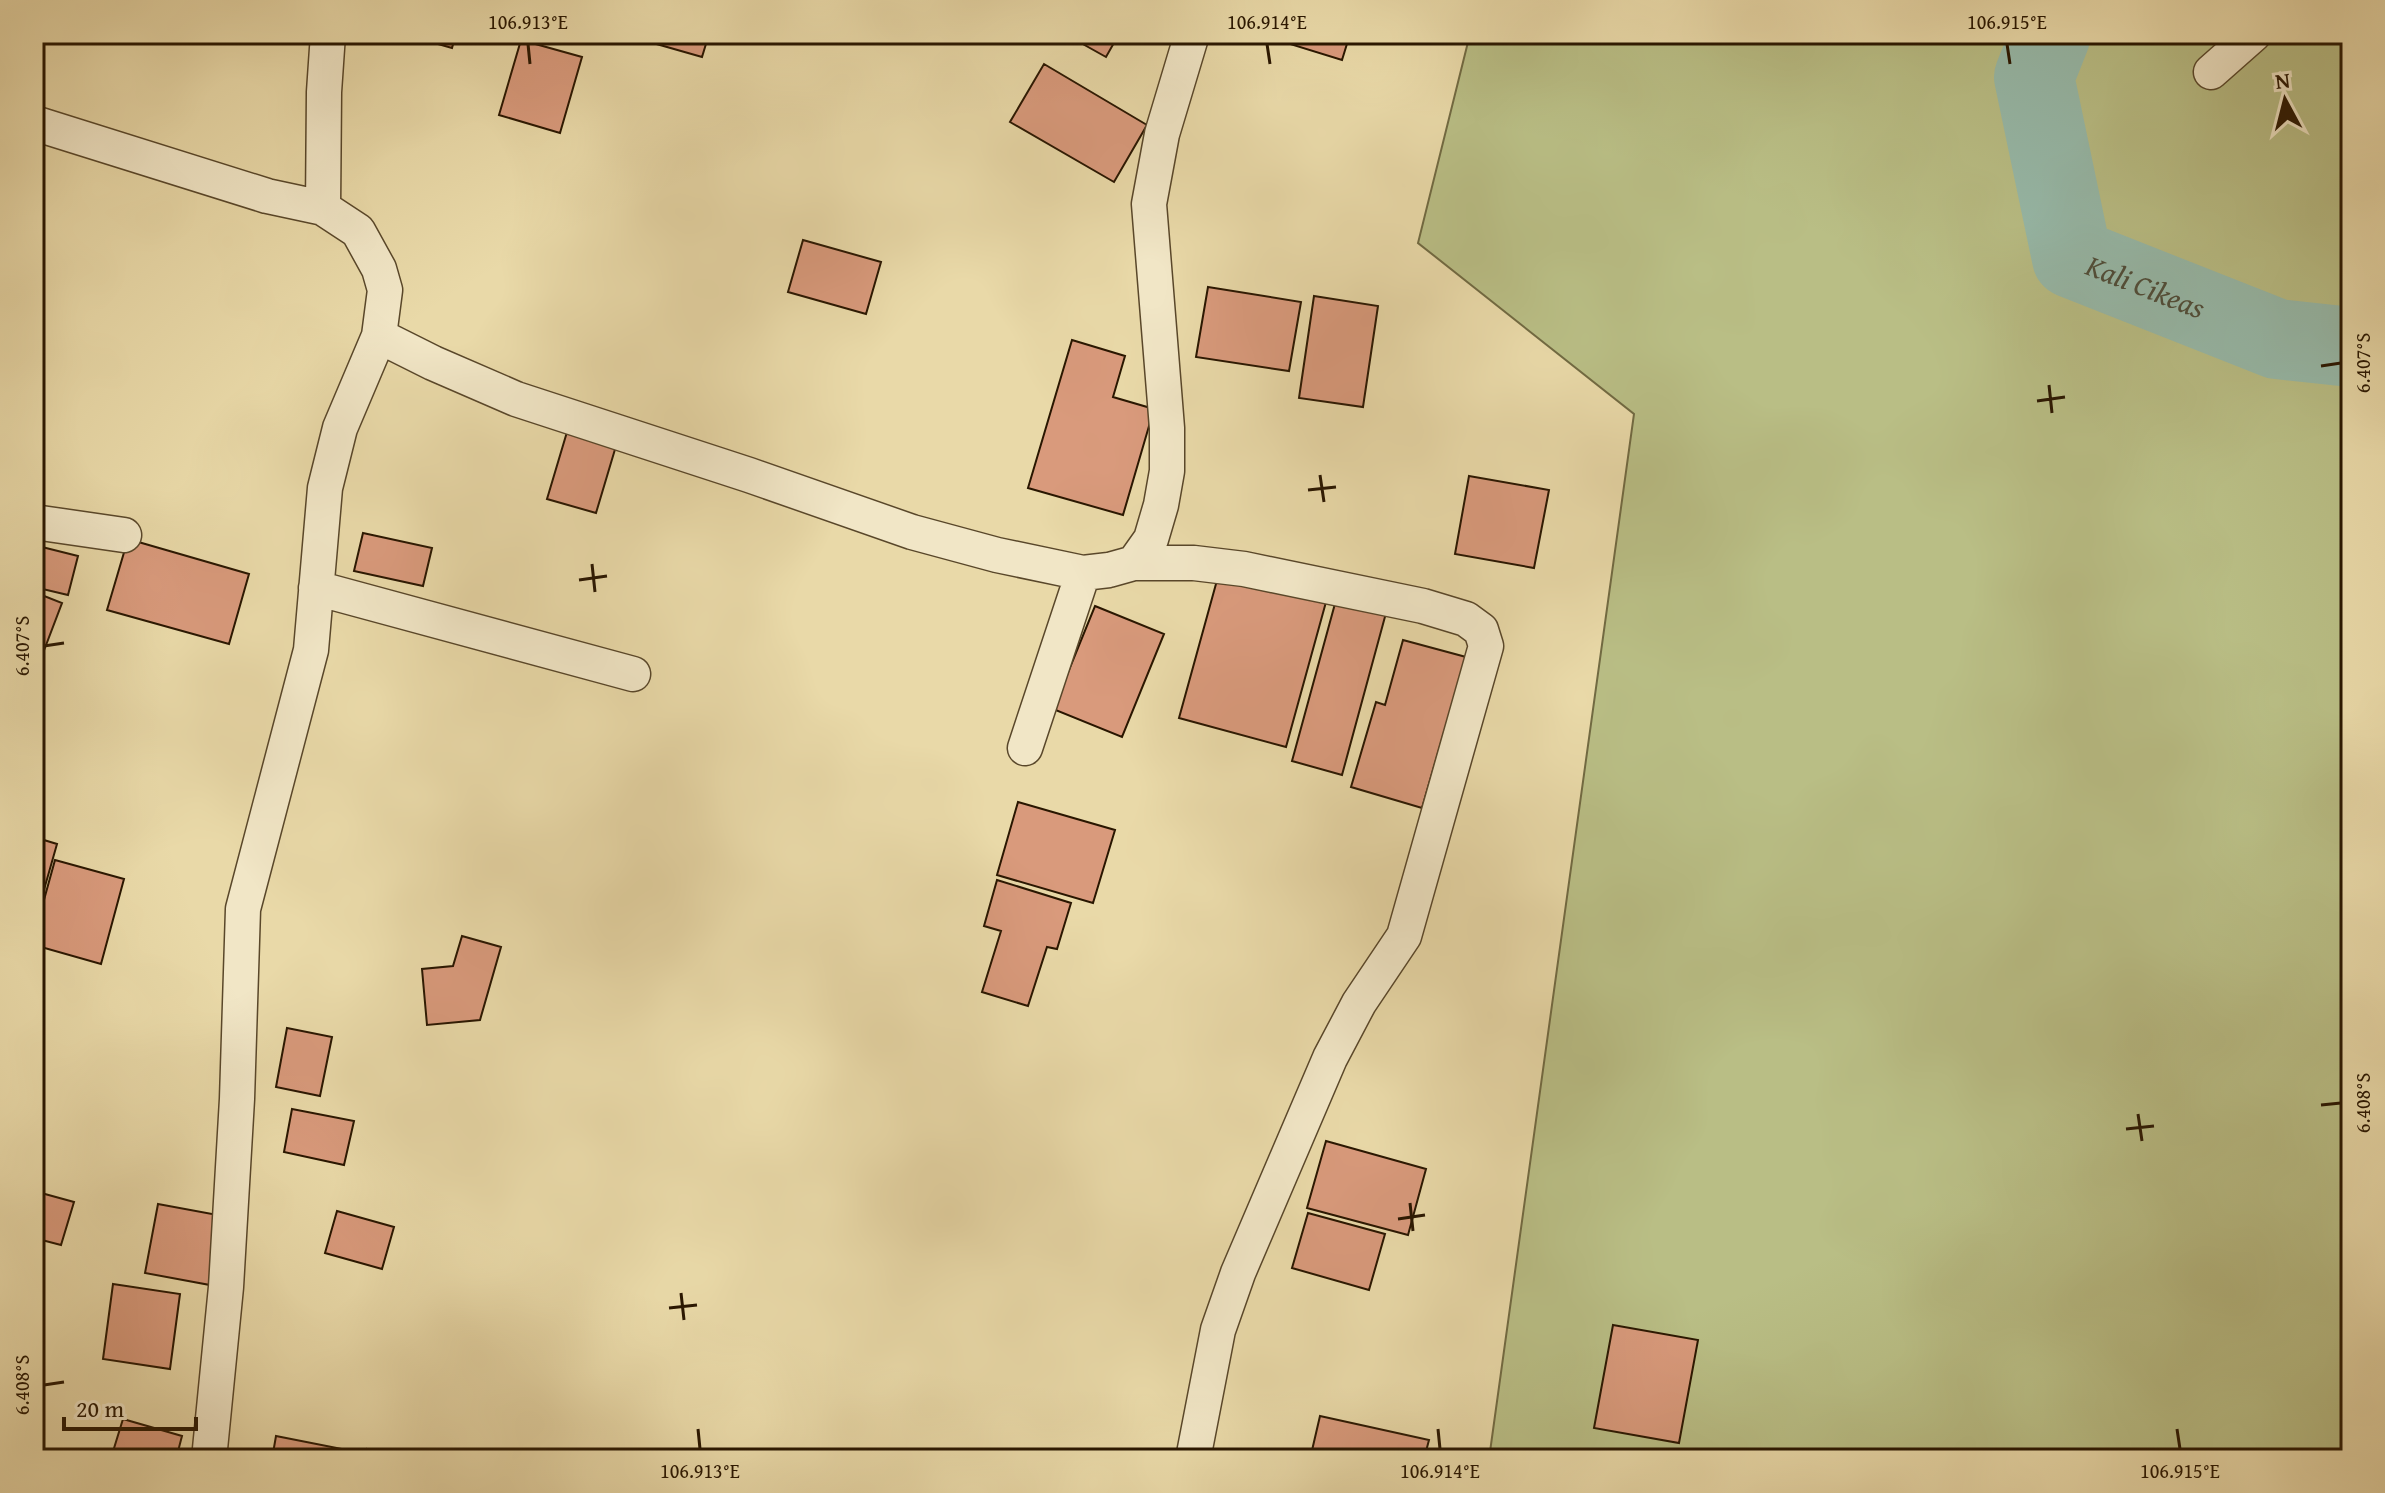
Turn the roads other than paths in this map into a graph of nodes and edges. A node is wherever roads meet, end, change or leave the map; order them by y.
1 (328, 34) edge
2 (1192, 34) edge
3 (2254, 34) edge
4 (2211, 72) dead end
5 (34, 123) edge
6 (323, 208) junction
7 (379, 336) junction
8 (34, 522) edge
9 (124, 535) dead end
10 (1134, 563) junction
11 (1083, 573) junction
12 (316, 588) junction
13 (633, 674) dead end
14 (1025, 748) dead end
15 (209, 1459) edge
16 (1193, 1459) edge

1 - 6 street
2 - 10 street
3 - 4 street
5 - 6 street
6 - 7 street
7 - 11 street
7 - 12 street
8 - 9 street
10 - 11 street
10 - 16 street
11 - 14 street
12 - 13 street
12 - 15 street

